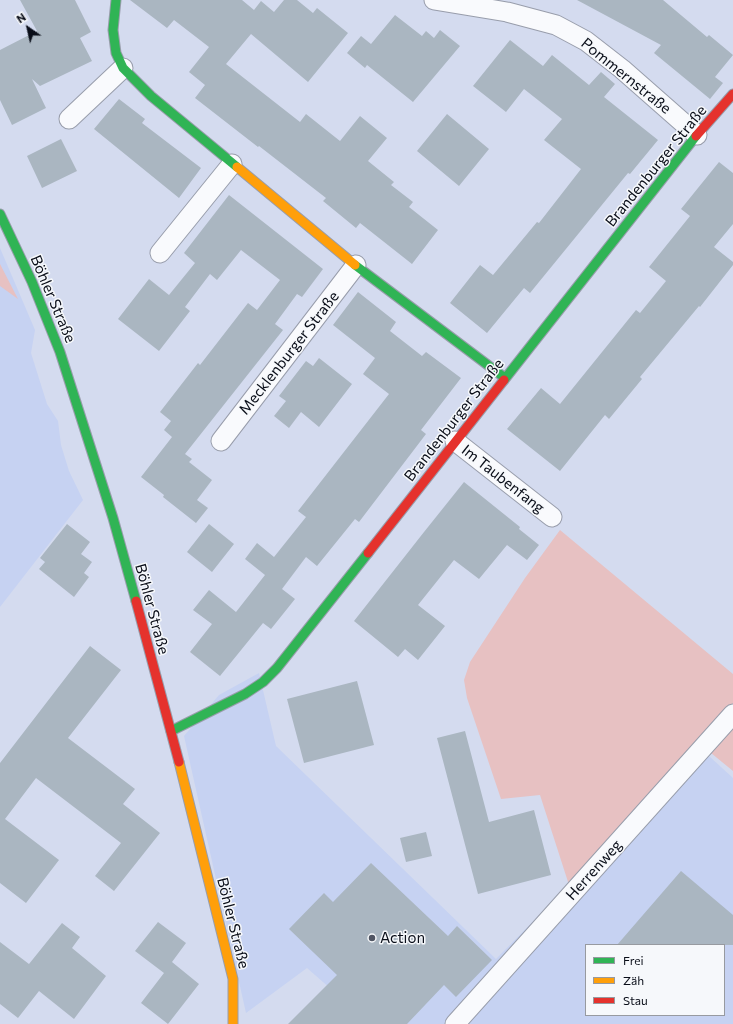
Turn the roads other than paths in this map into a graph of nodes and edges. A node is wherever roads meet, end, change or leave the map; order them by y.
1 (116, 0) edge
2 (434, 0) edge
3 (123, 68) junction
4 (733, 94) edge
5 (69, 119) dead end
6 (697, 135) junction
7 (232, 164) junction
8 (0, 214) edge
9 (160, 253) dead end
10 (356, 265) junction
11 (505, 378) junction
12 (221, 441) dead end
13 (455, 441) junction
14 (552, 517) dead end
15 (733, 714) edge
16 (171, 731) junction
17 (233, 1024) edge
18 (455, 1024) edge

1 - 3 street
2 - 6 street, Pommernstraße
3 - 5 street
3 - 7 street
4 - 6 street, Brandenburger Straße
6 - 11 street, Brandenburger Straße
7 - 9 street
7 - 10 street
8 - 16 street, Böhler Straße
10 - 11 street
10 - 12 street, Mecklenburger Straße
11 - 13 street, Brandenburger Straße
13 - 14 street, Im Taubenfang
13 - 16 street, Brandenburger Straße
15 - 18 street, Herrenweg
16 - 17 street, Böhler Straße

